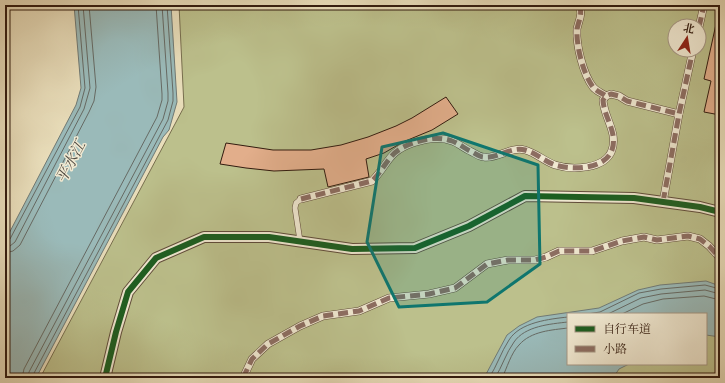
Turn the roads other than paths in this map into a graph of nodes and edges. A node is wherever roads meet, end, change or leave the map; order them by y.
1 (579, 5) edge
2 (704, 5) edge
3 (701, 18) edge
4 (691, 58) edge
5 (606, 96) junction
6 (679, 114) junction
7 (301, 199) joint
8 (663, 202) junction
9 (720, 212) edge
10 (300, 241) junction
11 (720, 258) edge
12 (105, 378) edge
13 (243, 378) edge

1 - 5 street
2 - 3 street
4 - 6 street
5 - 6 street
5 - 7 street
6 - 8 street
7 - 10 lane
8 - 9 street
8 - 10 street
10 - 12 street
11 - 13 street

